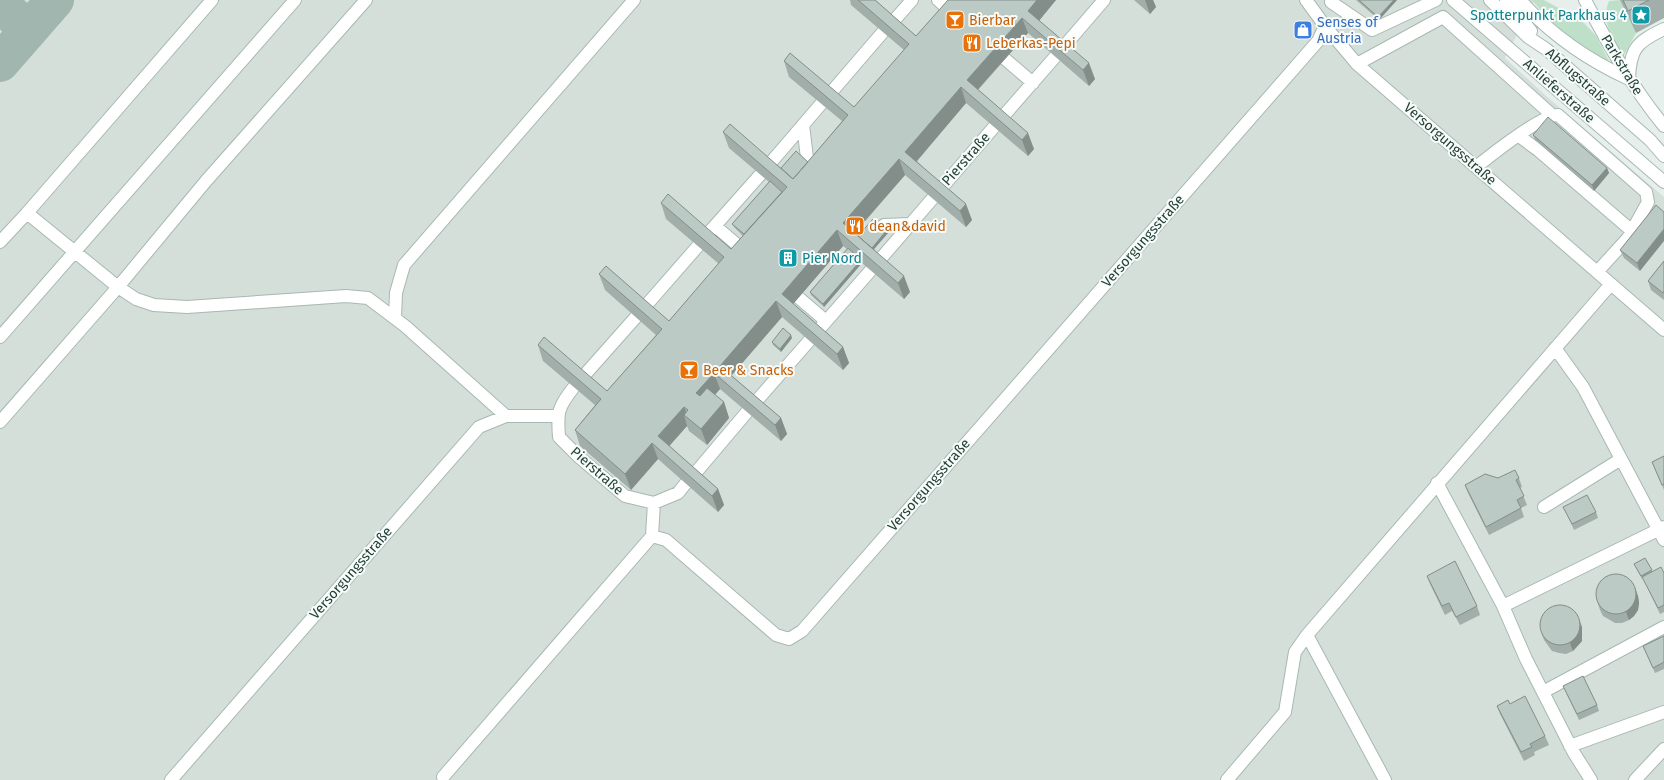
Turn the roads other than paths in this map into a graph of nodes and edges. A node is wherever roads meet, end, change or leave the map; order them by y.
1 (212, 0) edge
2 (295, 0) edge
3 (366, 0) edge
4 (634, 0) edge
5 (912, 0) edge
6 (938, 0) edge
7 (1104, 0) edge
8 (1306, 0) edge
9 (1436, 0) edge
10 (1453, 0) edge
11 (1490, 0) edge
12 (1506, 0) edge
13 (1520, 0) edge
14 (1585, 0) edge
15 (1331, 1) edge
16 (954, 15) edge
17 (1324, 26) junction
18 (1643, 29) edge
19 (1664, 29) edge
20 (1639, 43) junction
21 (1546, 49) junction
22 (1005, 59) dead end
23 (1357, 64) junction
24 (1629, 79) junction
25 (1033, 83) junction
26 (1552, 115) junction
27 (803, 125) junction
28 (1664, 126) edge
29 (1519, 136) junction
30 (1664, 156) edge
31 (804, 161) edge
32 (1476, 167) junction
33 (1664, 182) edge
34 (27, 213) junction
35 (910, 224) junction
36 (715, 226) junction
37 (882, 228) edge
38 (1632, 231) junction
39 (0, 242) edge
40 (74, 252) junction
41 (747, 254) edge
42 (1597, 272) junction
43 (1611, 284) junction
44 (118, 287) junction
45 (799, 298) dead end
46 (395, 318) junction
47 (826, 321) junction
48 (1664, 330) edge
49 (0, 337) edge
50 (1555, 348) junction
51 (506, 416) junction
52 (557, 416) junction
53 (0, 422) edge
54 (1621, 460) junction
55 (1437, 483) junction
56 (654, 503) junction
57 (1544, 507) dead end
58 (1661, 528) edge
59 (652, 536) junction
60 (1664, 540) edge
61 (1503, 606) junction
62 (1664, 627) edge
63 (1307, 635) junction
64 (1543, 692) junction
65 (1664, 712) edge
66 (1570, 746) junction
67 (1664, 750) edge
68 (443, 777) dead end
69 (171, 780) edge
70 (1227, 780) edge
71 (1385, 780) edge
72 (1591, 780) edge
73 (1635, 780) edge

1 - 34 street
2 - 40 street
3 - 44 street
4 - 46 street
5 - 27 street, Pierstraße
6 - 16 street
7 - 25 street, Pierstraße
8 - 17 street
9 - 15 street
10 - 33 street, Anlieferstraße
11 - 21 street, Abflugstraße
12 - 21 street
13 - 24 street
14 - 24 street, Parkstraße
15 - 17 street
17 - 23 street, Versorgungsstraße
17 - 59 street, Versorgungsstraße
18 - 20 street
19 - 20 street
20 - 24 street
21 - 30 street, Abflugstraße
22 - 25 street
23 - 26 street
23 - 32 street, Versorgungsstraße
24 - 28 street, Parkstraße
25 - 35 street, Pierstraße
26 - 29 street
26 - 38 street
27 - 31 street
27 - 36 street, Pierstraße
29 - 32 street
29 - 38 street
32 - 42 street, Versorgungsstraße
34 - 39 street
34 - 40 street
35 - 37 street
35 - 47 street, Pierstraße
36 - 41 street
36 - 52 street, Pierstraße
38 - 42 street
40 - 44 street
40 - 49 street
42 - 43 street, Versorgungsstraße
43 - 48 street, Versorgungsstraße
43 - 50 street
44 - 46 street
44 - 53 street
45 - 47 street
46 - 51 street
47 - 56 street, Pierstraße
50 - 54 street
50 - 55 street
51 - 52 street, Versorgungsstraße
51 - 69 street, Versorgungsstraße
52 - 56 street, Pierstraße
54 - 57 street
54 - 58 street
55 - 61 street
55 - 63 street
56 - 59 street
58 - 60 street
58 - 61 street
59 - 68 street
61 - 64 street
62 - 64 street
63 - 70 street
63 - 71 street
64 - 66 street
65 - 66 street
66 - 72 street
67 - 73 street

